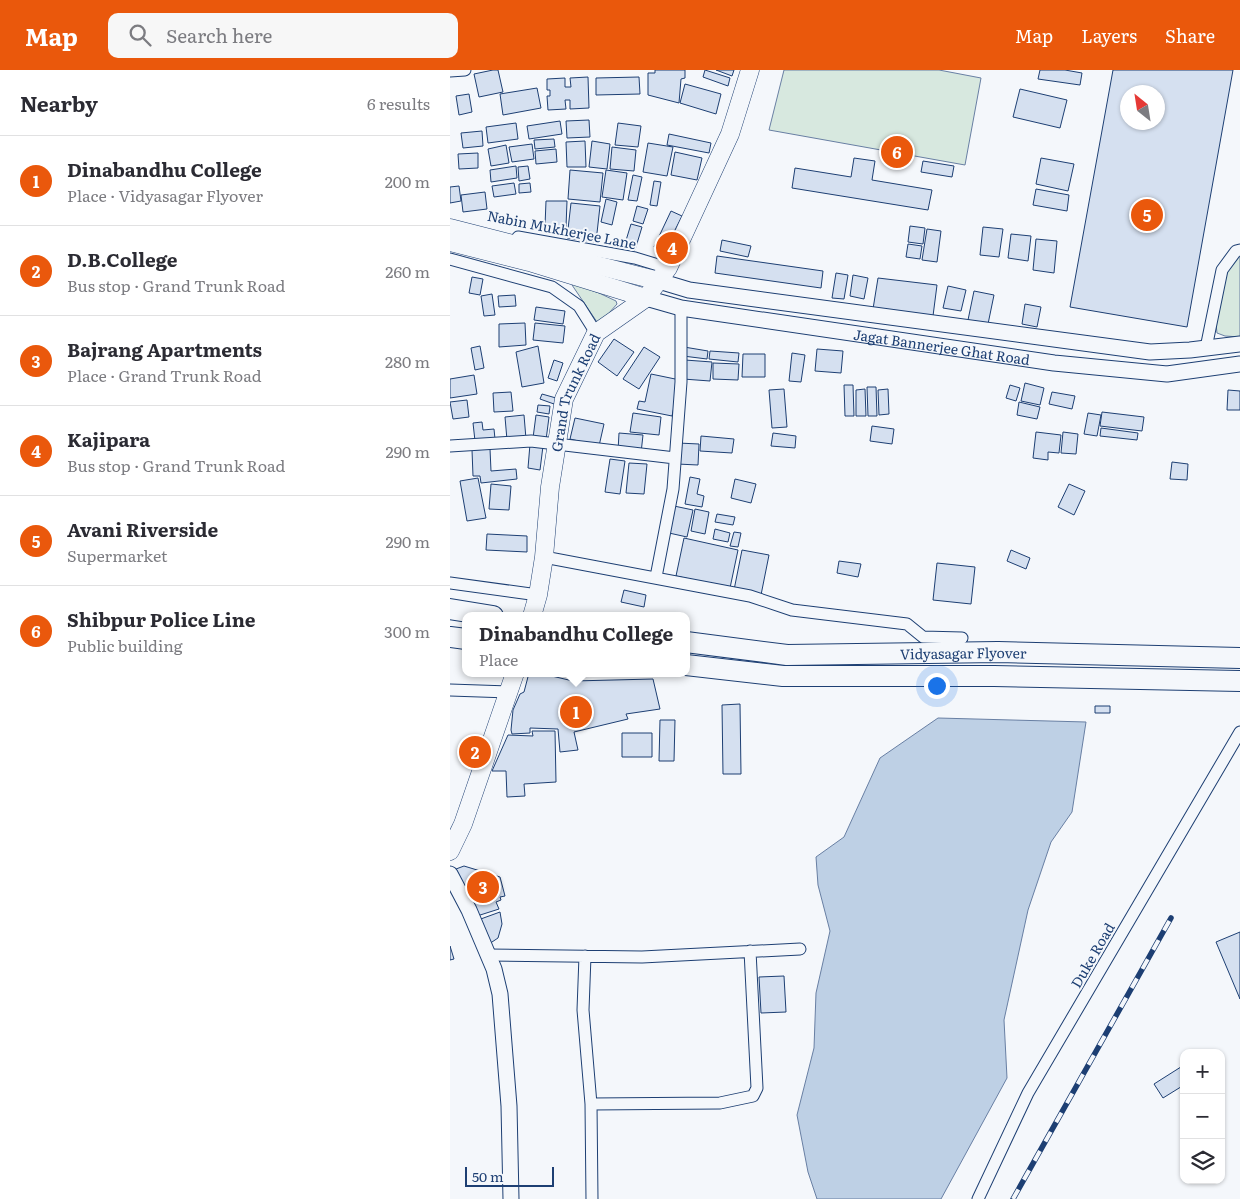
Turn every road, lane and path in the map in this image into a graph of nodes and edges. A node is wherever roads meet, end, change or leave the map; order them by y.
1 (465, 70) edge
2 (750, 70) edge
3 (450, 71) edge
4 (450, 220) edge
5 (450, 228) edge
6 (450, 242) edge
7 (1240, 250) edge
8 (450, 259) edge
9 (664, 274) junction
10 (646, 298) junction
11 (681, 308) junction
12 (596, 333) junction
13 (1240, 344) edge
14 (1206, 348) junction
15 (1240, 364) edge
16 (557, 444) junction
17 (450, 446) edge
18 (675, 458) junction
19 (544, 557) junction
20 (656, 577) junction
21 (450, 583) edge
22 (538, 595) junction
23 (450, 609) edge
24 (468, 612) edge
25 (533, 612) edge
26 (962, 638) dead end
27 (690, 643) edge
28 (1240, 658) edge
29 (690, 664) edge
30 (514, 677) edge
31 (1240, 681) edge
32 (450, 690) edge
33 (509, 692) junction
34 (1240, 732) edge
35 (450, 851) edge
36 (450, 874) edge
37 (800, 949) dead end
38 (750, 951) junction
39 (488, 955) junction
40 (586, 956) junction
41 (591, 1104) junction
42 (511, 1199) edge
43 (592, 1199) edge
44 (978, 1199) edge

1 - 3 street
2 - 9 main road, Grand Trunk Road
4 - 9 street, Nabin Mukherjee Lane
5 - 9 main road
6 - 10 main road
7 - 14 street
8 - 12 street
9 - 10 main road, Grand Trunk Road
9 - 14 main road, Jagat Bannerjee Ghat Road
10 - 11 main road, Jagat Bannerjee Ghat Road
10 - 12 main road, Grand Trunk Road
11 - 15 main road, Jagat Bannerjee Ghat Road
11 - 18 street
12 - 16 main road, Grand Trunk Road
13 - 14 main road, Jagat Bannerjee Ghat Road
16 - 17 street
16 - 18 street
16 - 19 main road, Grand Trunk Road
18 - 20 street
19 - 20 street
19 - 22 main road, Grand Trunk Road
20 - 26 street
21 - 22 street
22 - 25 main road, Grand Trunk Road
23 - 24 highway
27 - 28 highway, Vidyasagar Flyover
29 - 31 highway, Vidyasagar Flyover
30 - 33 main road
32 - 33 street
33 - 35 main road
34 - 44 street, Duke Road
36 - 39 main road
37 - 38 street
38 - 40 street
38 - 41 street
39 - 40 street
39 - 42 main road
40 - 41 street
41 - 43 street

